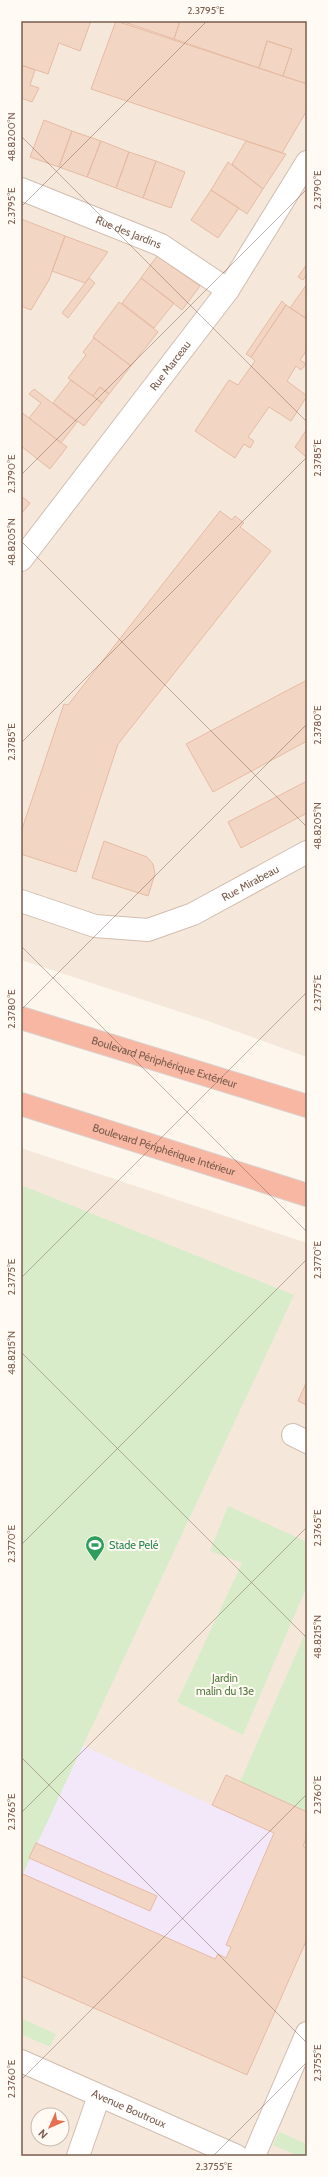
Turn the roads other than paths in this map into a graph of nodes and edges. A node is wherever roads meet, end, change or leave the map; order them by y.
1 (307, 162) edge
2 (21, 189) edge
3 (228, 290) junction
4 (21, 560) edge
5 (307, 852) edge
6 (21, 901) edge
7 (21, 1018) edge
8 (21, 1104) edge
9 (307, 1106) edge
10 (307, 1195) edge
11 (307, 2033) edge
12 (21, 2061) edge
13 (99, 2096) junction
14 (78, 2156) edge
15 (237, 2156) edge
16 (254, 2156) edge

1 - 3 street, Rue Marceau
2 - 3 street, Rue des Jardins
3 - 4 street, Rue Marceau
5 - 6 street, Rue Mirabeau
7 - 9 highway, Boulevard Périphérique Extérieur
8 - 10 highway, Boulevard Périphérique Intérieur
11 - 16 street
12 - 13 street, Avenue Boutroux
13 - 14 street
13 - 15 street, Avenue Boutroux

